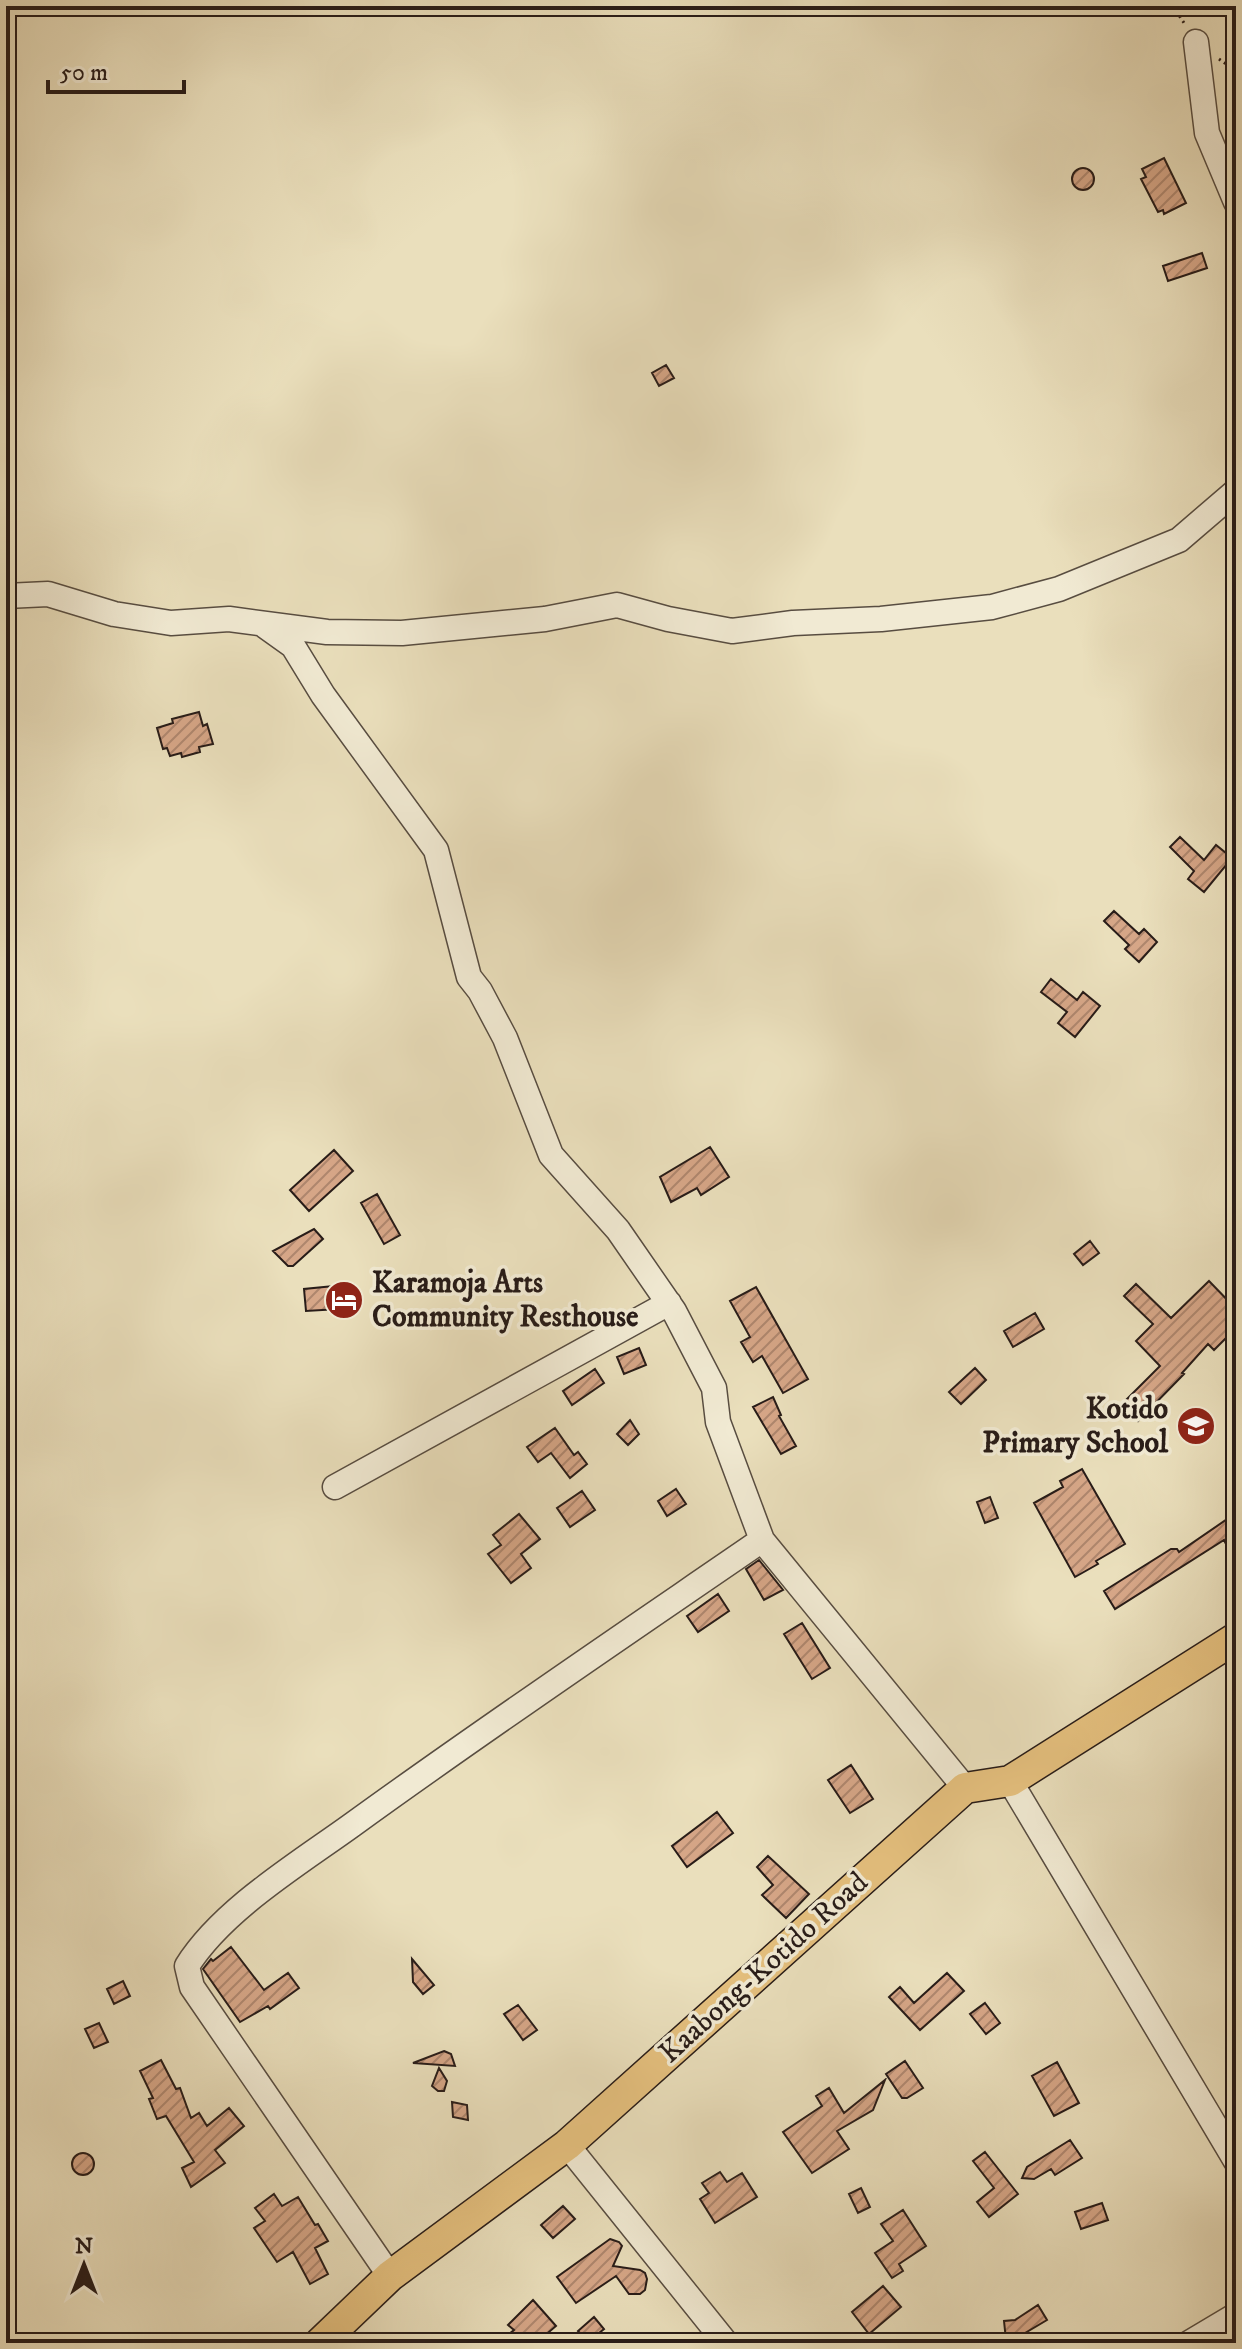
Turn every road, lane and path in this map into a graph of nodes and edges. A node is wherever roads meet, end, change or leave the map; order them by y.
1 (1196, 42) dead end
2 (1236, 202) edge
3 (1236, 491) edge
4 (6, 596) edge
5 (262, 624) junction
6 (669, 1303) junction
7 (335, 1487) dead end
8 (762, 1540) junction
9 (1236, 1638) edge
10 (1010, 1781) junction
11 (965, 1788) junction
12 (567, 2145) junction
13 (1236, 2161) edge
14 (390, 2276) junction
15 (1236, 2315) edge
16 (320, 2343) edge
17 (726, 2343) edge
18 (1189, 2343) edge

1 - 2 street
3 - 5 street
4 - 5 street
5 - 6 street
6 - 7 street
6 - 8 street
8 - 11 street
8 - 14 street
9 - 10 main road
10 - 11 main road
10 - 13 street
11 - 12 main road, Kaabong-Kotido Road
12 - 14 main road, Kaabong-Kotido Road
12 - 17 street
14 - 16 main road, Kaabong-Kotido Road
15 - 18 street

